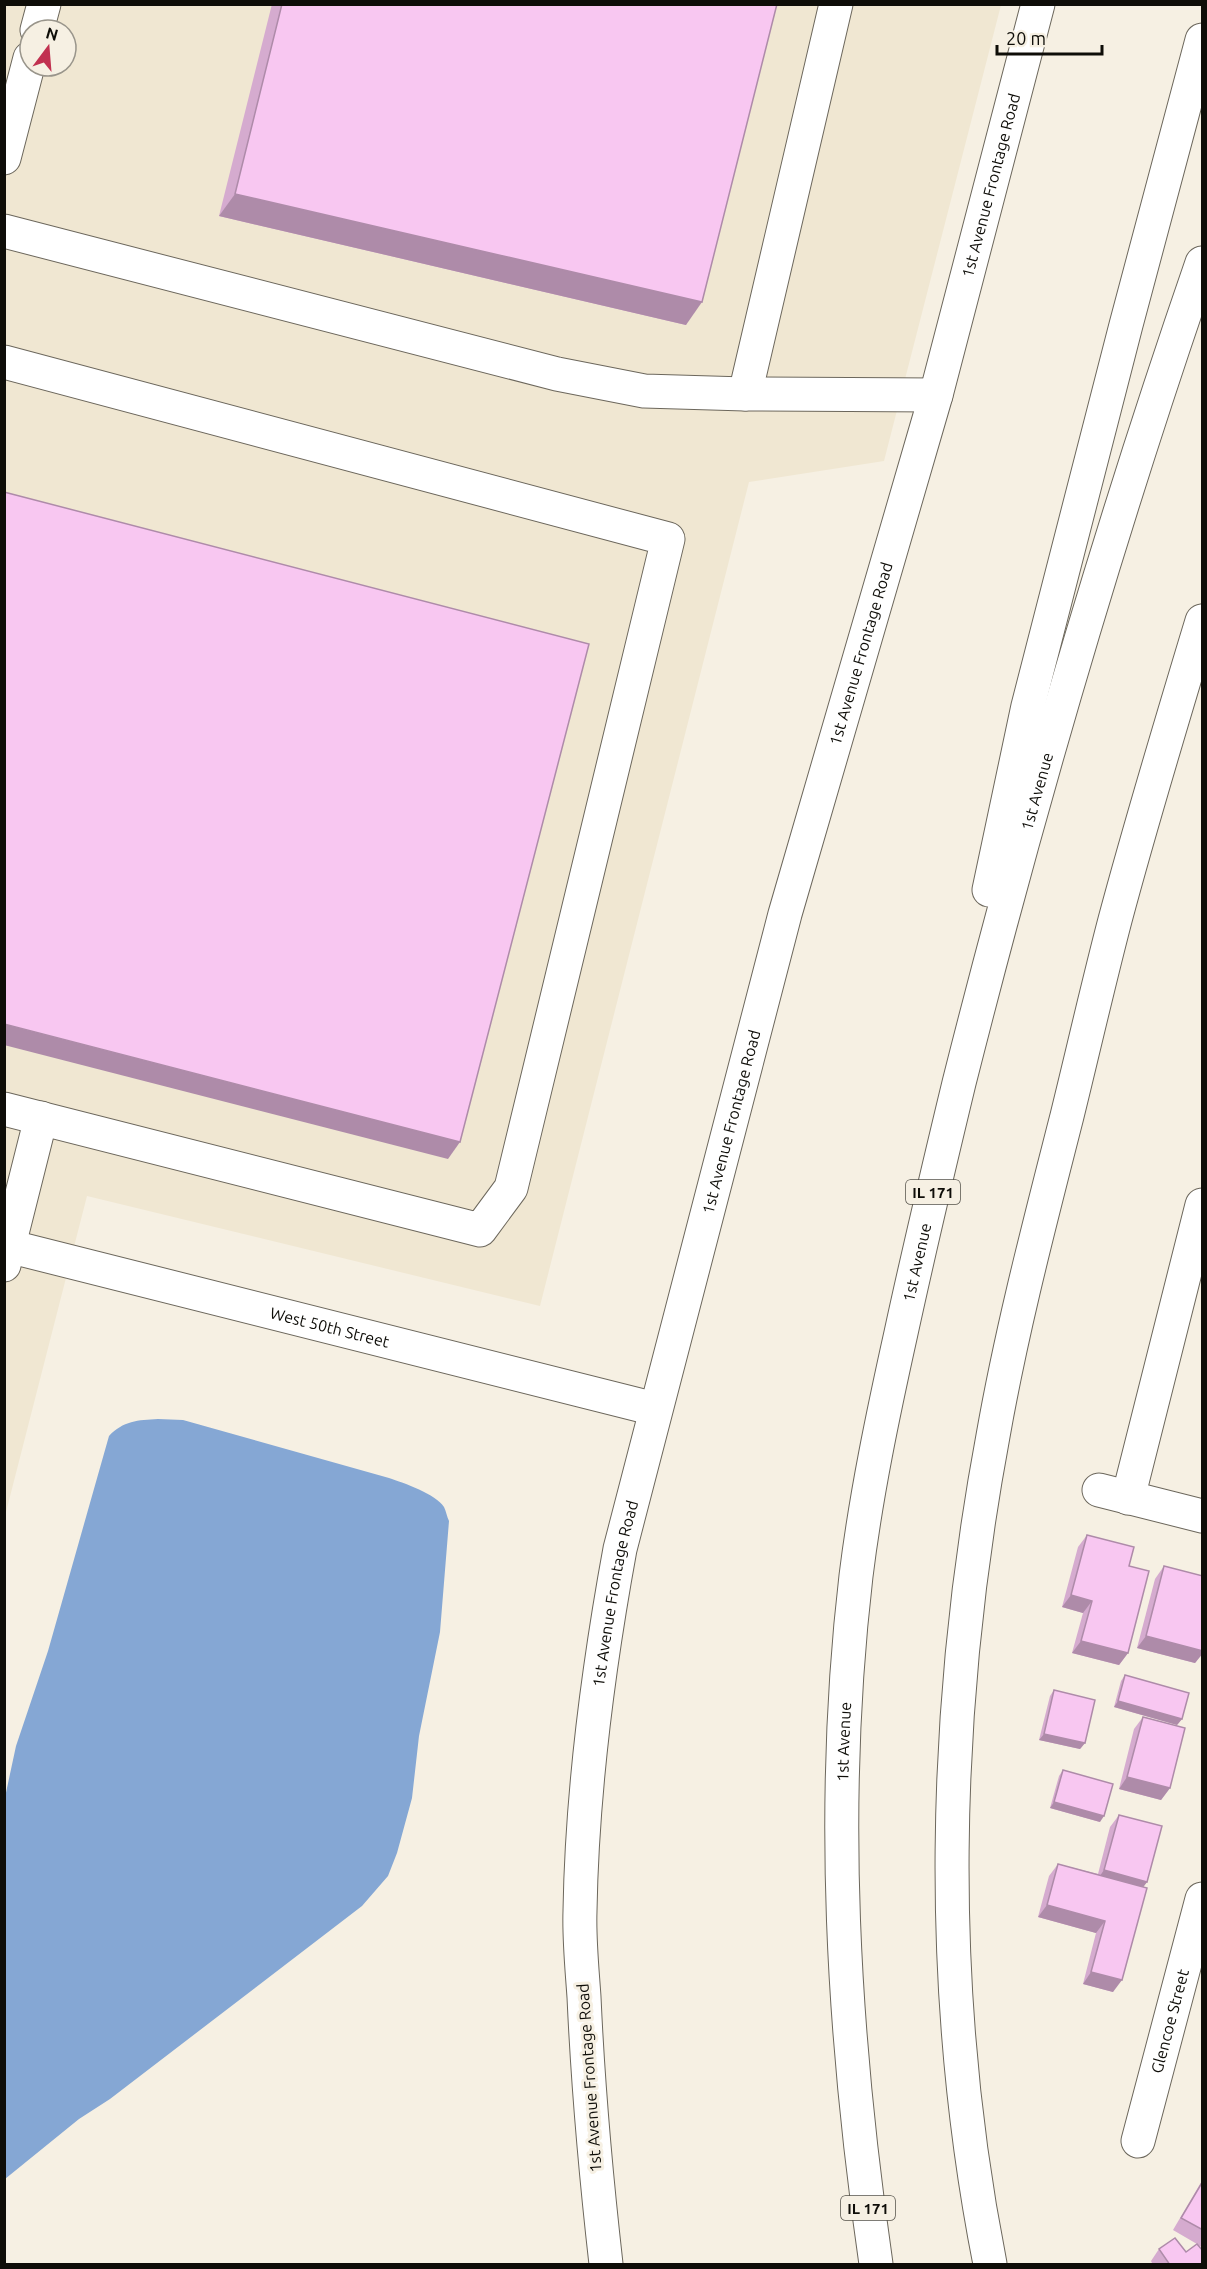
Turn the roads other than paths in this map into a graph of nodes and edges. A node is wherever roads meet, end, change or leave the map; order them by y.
1 (836, 4) edge
2 (1038, 4) edge
3 (1203, 40) edge
4 (13, 89) edge
5 (4, 158) edge
6 (4, 231) edge
7 (1203, 263) edge
8 (4, 362) edge
9 (745, 394) junction
10 (936, 395) junction
11 (1203, 621) edge
12 (4, 1108) edge
13 (41, 1118) junction
14 (945, 1142) junction
15 (1203, 1205) edge
16 (6, 1252) edge
17 (655, 1409) junction
18 (1203, 1516) edge
19 (1203, 1899) edge
20 (1138, 2141) dead end
21 (606, 2265) edge
22 (876, 2265) edge
23 (990, 2265) edge

1 - 9 main road
2 - 10 main road, 1st Avenue Frontage Road
3 - 14 main road
4 - 5 main road
6 - 9 main road
7 - 14 main road, 1st Avenue / IL 171
8 - 13 main road
9 - 10 main road
10 - 17 main road, 1st Avenue Frontage Road
11 - 23 main road
12 - 13 main road
13 - 16 main road
14 - 22 main road, 1st Avenue / IL 171
15 - 18 main road
16 - 17 main road, West 50th Street
17 - 21 main road, 1st Avenue Frontage Road
19 - 20 main road, Glencoe Street

